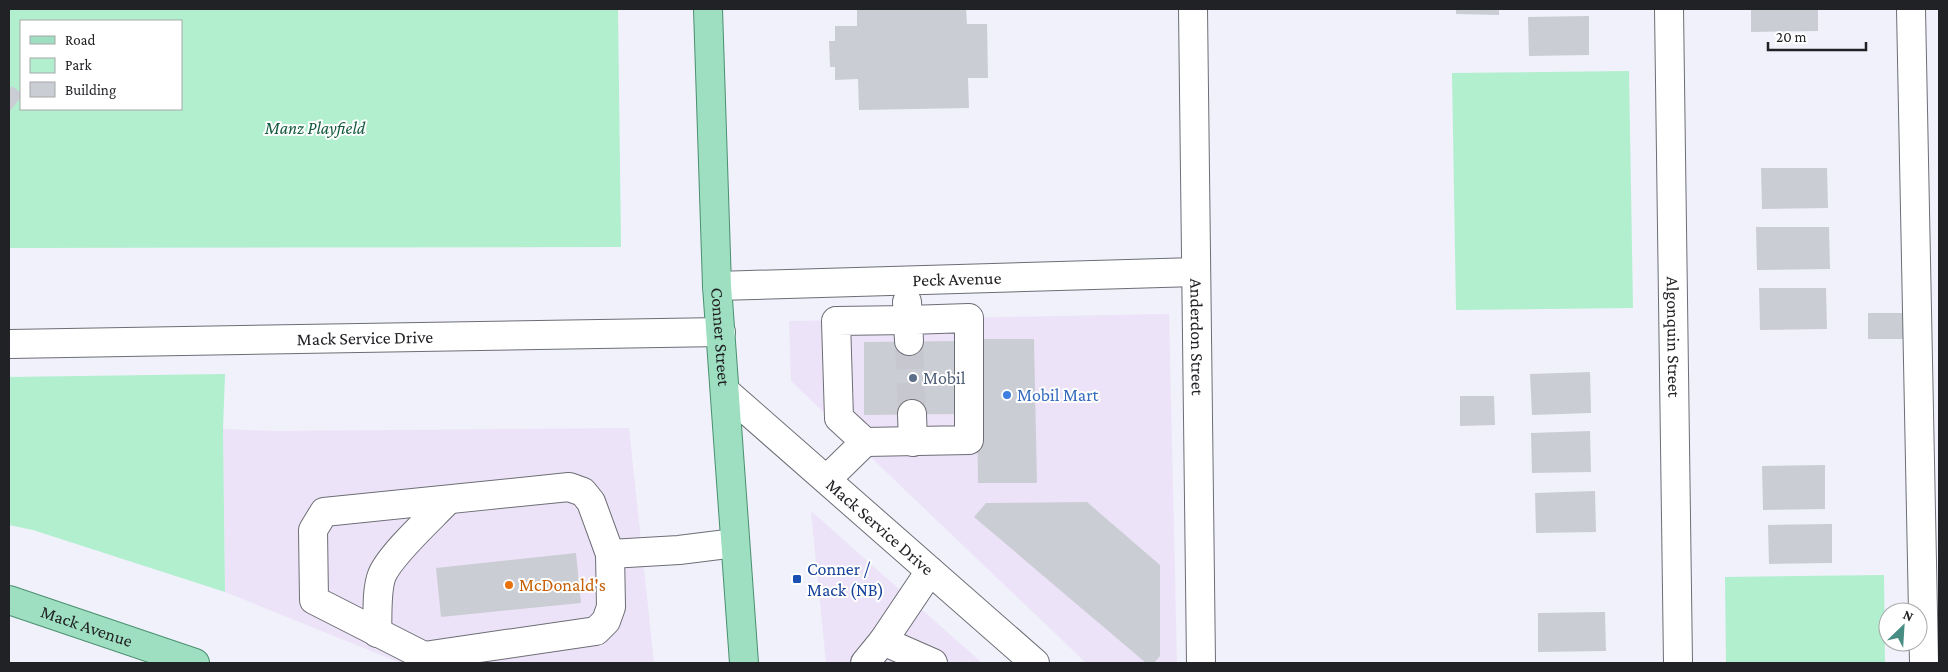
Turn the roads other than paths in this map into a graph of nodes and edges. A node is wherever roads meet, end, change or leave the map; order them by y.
1 (708, 9) edge
2 (1193, 9) edge
3 (1669, 9) edge
4 (1911, 9) edge
5 (1196, 272) junction
6 (907, 281) junction
7 (717, 286) junction
8 (908, 331) junction
9 (721, 332) junction
10 (9, 344) edge
11 (725, 391) junction
12 (912, 414) tunnel mouth
13 (865, 442) junction
14 (913, 442) junction
15 (827, 479) junction
16 (448, 500) junction
17 (735, 543) junction
18 (610, 554) junction
19 (930, 571) junction
20 (9, 600) edge
21 (377, 633) junction
22 (883, 640) junction
23 (423, 660) edge
24 (194, 663) edge
25 (744, 663) edge
26 (865, 663) edge
27 (933, 663) edge
28 (1035, 663) edge
29 (1201, 663) edge
30 (1678, 663) edge
31 (1924, 663) edge

1 - 7 main road, Conner Street
2 - 5 street, Anderdon Street
3 - 30 street, Algonquin Street
4 - 31 street
5 - 6 street, Peck Avenue
5 - 29 street, Anderdon Street
6 - 7 street, Peck Avenue
6 - 8 street
7 - 9 main road, Conner Street
8 - 13 street
8 - 14 street
9 - 10 street, Mack Service Drive
9 - 11 main road, Conner Street
11 - 15 street, Mack Service Drive
11 - 17 main road, Conner Street
12 - 14 street
13 - 14 street
13 - 15 street
15 - 19 street, Mack Service Drive
16 - 18 street
16 - 21 street
16 - 21 street
17 - 18 street
17 - 25 main road, Conner Street
18 - 23 street
19 - 22 street
19 - 28 street, Mack Service Drive
20 - 24 main road, Mack Avenue
21 - 23 street
22 - 26 street
22 - 27 street

